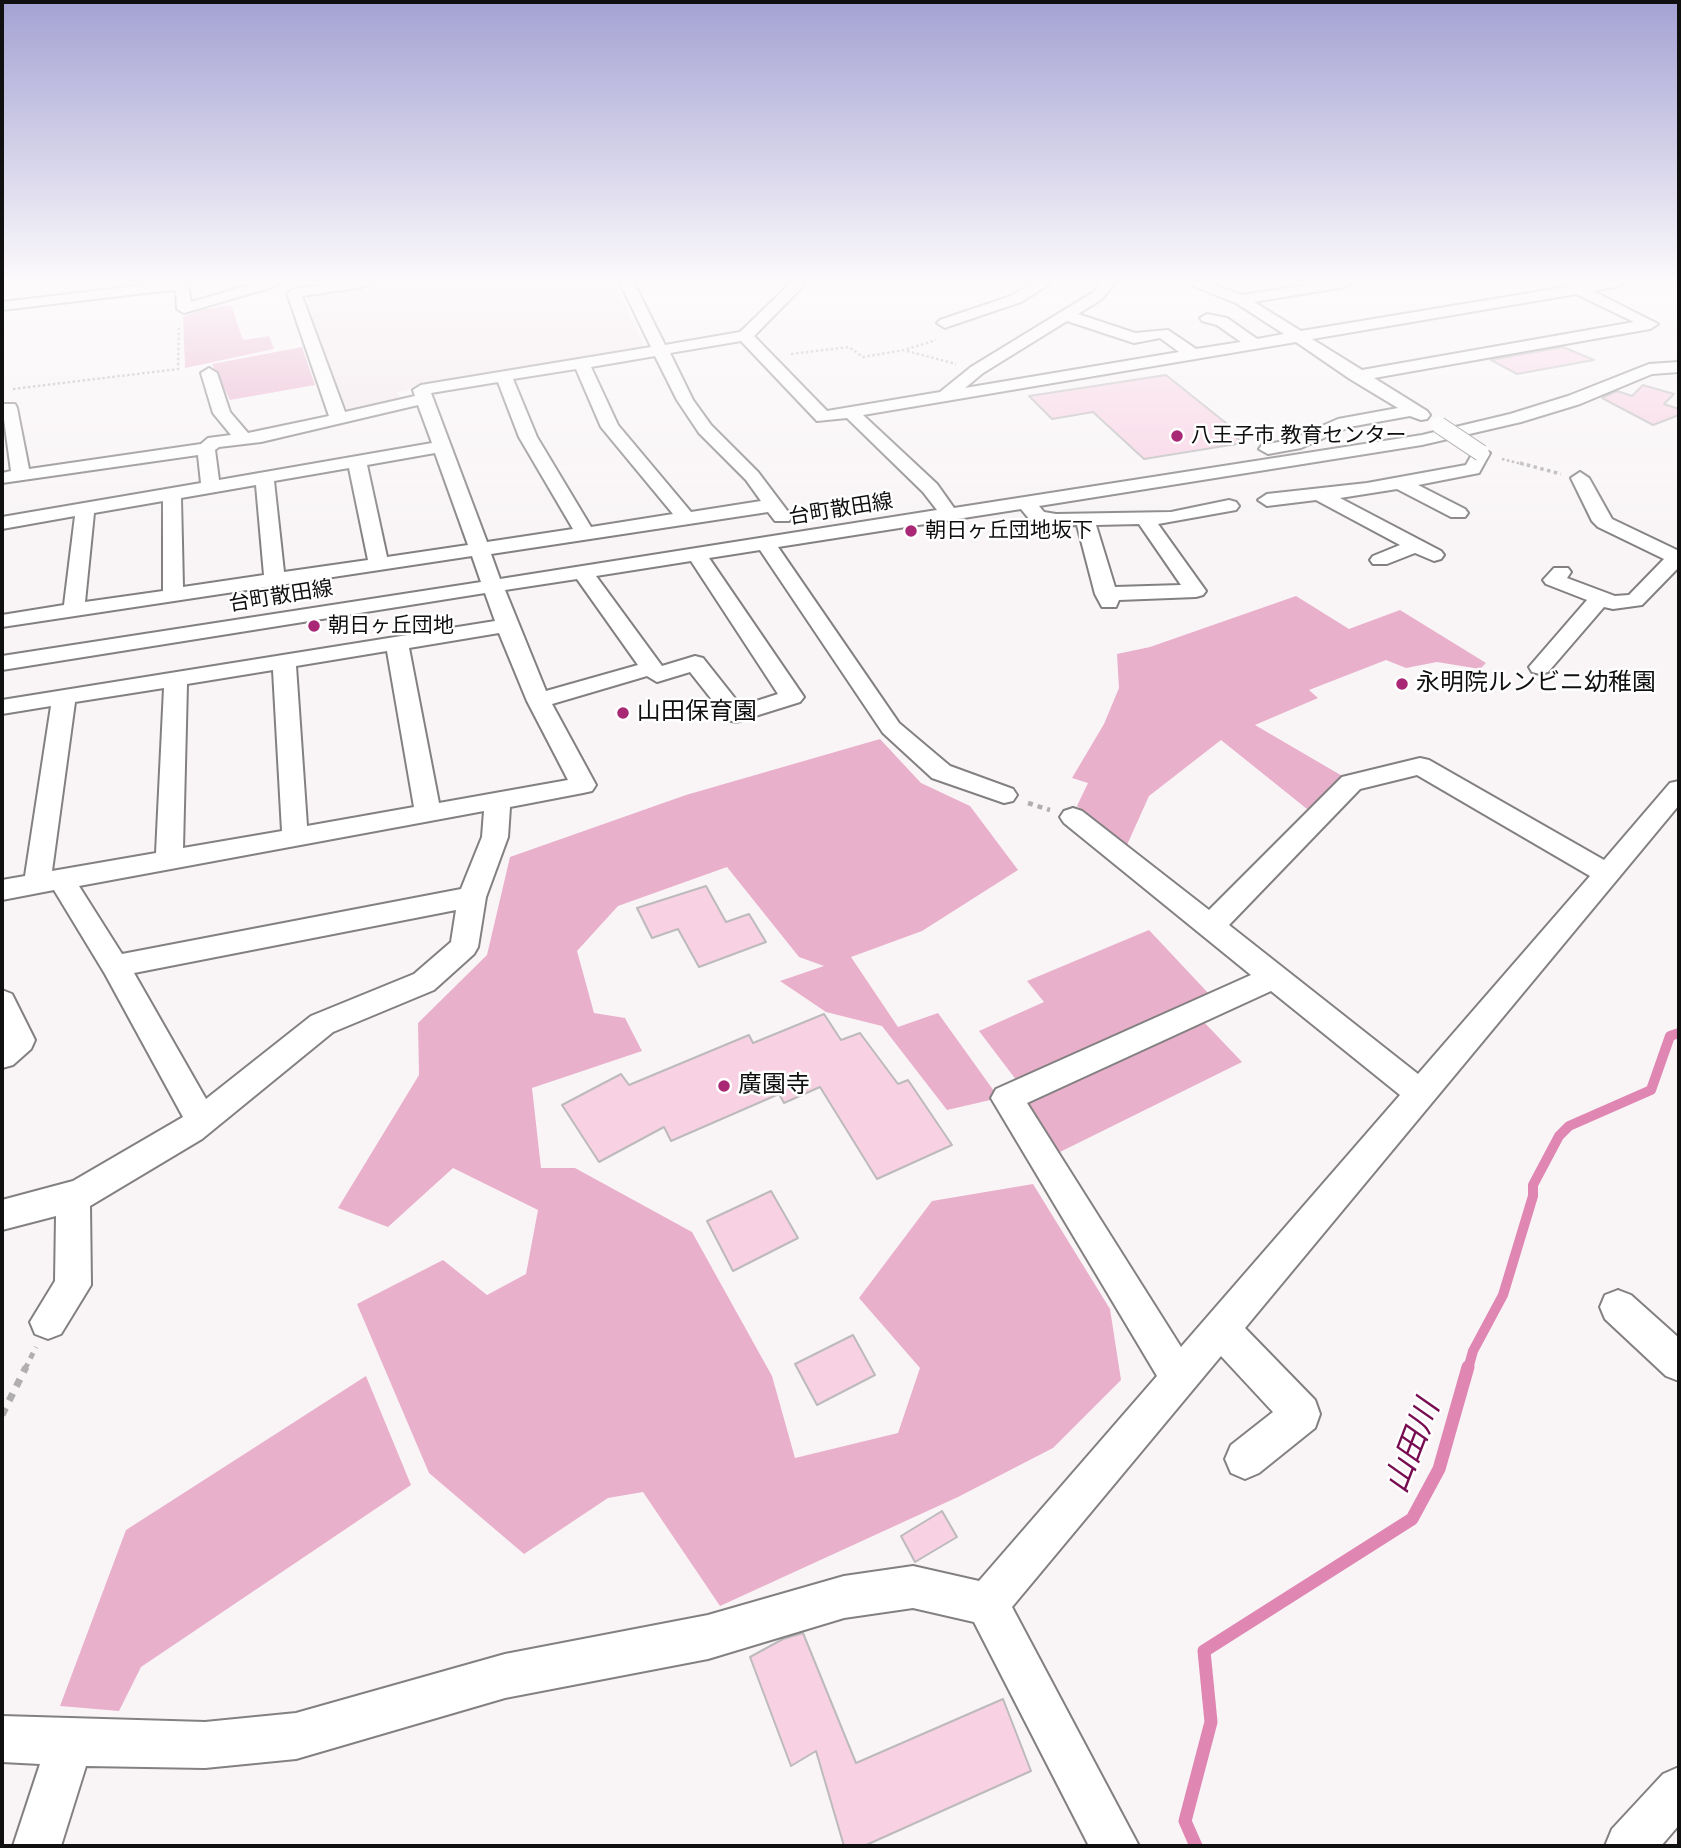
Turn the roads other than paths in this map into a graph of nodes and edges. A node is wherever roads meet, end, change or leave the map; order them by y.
1 (321, 369) edge
2 (544, 369) edge
3 (584, 369) edge
4 (669, 369) edge
5 (777, 369) edge
6 (978, 369) edge
7 (1112, 369) edge
8 (1346, 369) edge
9 (1394, 369) edge
10 (1651, 369) edge
11 (209, 373) dead end
12 (504, 376) junction
13 (1356, 376) junction
14 (424, 399) junction
15 (942, 399) junction
16 (2, 409) edge
17 (1413, 410) junction
18 (852, 414) junction
19 (339, 419) junction
20 (244, 439) junction
21 (441, 447) junction
22 (206, 449) junction
23 (357, 462) junction
24 (21, 475) junction
25 (2, 478) edge
26 (1580, 478) road end
27 (265, 479) junction
28 (1400, 484) junction
29 (1142, 485) junction
30 (211, 488) junction
31 (1319, 494) junction
32 (172, 495) junction
33 (1267, 499) dead end
34 (1026, 503) junction
35 (774, 505) junction
36 (1229, 506) dead end
37 (85, 509) junction
38 (1458, 513) dead end
39 (950, 515) junction
40 (1144, 518) junction
41 (688, 520) junction
42 (1085, 520) junction
43 (2, 523) edge
44 (586, 534) junction
45 (797, 540) junction
46 (767, 545) junction
47 (480, 550) junction
48 (698, 556) junction
49 (1678, 559) edge
50 (1380, 560) dead end
51 (379, 565) junction
52 (1561, 572) dead end
53 (583, 573) junction
54 (275, 580) junction
55 (495, 587) junction
56 (173, 596) junction
57 (1601, 598) junction
58 (74, 610) junction
59 (2, 621) edge
60 (508, 625) junction
61 (397, 643) junction
62 (284, 661) junction
63 (2, 663) edge
64 (1540, 667) dead end
65 (651, 668) junction
66 (177, 679) junction
67 (64, 697) junction
68 (539, 701) junction
69 (2, 707) edge
70 (1679, 789) edge
71 (1004, 795) road end
72 (498, 801) junction
73 (428, 814) junction
74 (1073, 817) road end
75 (295, 837) junction
76 (169, 859) junction
77 (1607, 874) junction
78 (49, 882) junction
79 (2, 890) edge
80 (472, 897) junction
81 (1211, 926) junction
82 (115, 966) junction
83 (1274, 977) junction
84 (2, 1002) edge
85 (2, 1056) edge
86 (1420, 1093) junction
87 (202, 1121) junction
88 (73, 1196) junction
89 (2, 1215) edge
90 (1618, 1307) dead end
91 (48, 1322) road end
92 (1221, 1329) junction
93 (1679, 1363) edge
94 (1179, 1378) junction
95 (1245, 1459) dead end
96 (987, 1604) junction
97 (2, 1739) edge
98 (69, 1743) junction
99 (1679, 1790) edge
100 (37, 1846) edge
101 (1115, 1846) edge
102 (1629, 1846) edge

1 - 19 street
2 - 12 street
3 - 41 street
4 - 35 street
5 - 18 street
6 - 15 street
7 - 15 street
8 - 13 street
9 - 13 street
10 - 29 street, 台町散田線
11 - 20 street
12 - 14 street
12 - 44 street
13 - 17 street
14 - 19 street
14 - 21 street
15 - 18 street
16 - 24 street
17 - 28 street, bridge
17 - 29 street
18 - 39 street
19 - 20 street
20 - 22 street
21 - 23 street
21 - 47 street
22 - 24 street
22 - 30 street
23 - 27 street
23 - 51 street
24 - 25 street
26 - 49 street
27 - 30 street
27 - 54 street
28 - 31 street
28 - 38 street
29 - 34 street, 台町散田線
30 - 32 street
31 - 33 street
31 - 50 street
32 - 37 street
32 - 56 street
34 - 39 street, 台町散田線
34 - 42 street
35 - 41 street
35 - 45 street
36 - 40 street
37 - 43 street
37 - 58 street
39 - 45 street, 台町散田線
40 - 42 street
40 - 42 street
41 - 44 street
44 - 47 street
45 - 46 street, 台町散田線
46 - 48 street, 台町散田線
46 - 71 street
47 - 51 street
47 - 55 street
48 - 53 street, 台町散田線
48 - 65 street
49 - 57 street
51 - 54 street
52 - 57 street
53 - 55 street, 台町散田線
53 - 65 street
54 - 56 street
55 - 60 street
55 - 63 street, 台町散田線
56 - 58 street
57 - 64 street
58 - 59 street
60 - 61 street
60 - 68 street
61 - 62 street
61 - 73 street
62 - 66 street
62 - 75 street
65 - 68 street
66 - 67 street
66 - 76 street
67 - 69 street
67 - 78 street
68 - 72 street
70 - 77 street
72 - 73 street
72 - 80 street
73 - 75 street
74 - 81 street
75 - 76 street
76 - 78 street
77 - 81 street
77 - 86 street
78 - 79 street
78 - 82 street
80 - 82 street
80 - 87 street
81 - 83 street
82 - 87 street
83 - 86 street
83 - 94 street
84 - 85 street
86 - 92 street
87 - 88 street
88 - 89 street
88 - 91 street
90 - 93 street
92 - 94 street
92 - 95 street
94 - 96 street
96 - 98 street
96 - 101 street
97 - 98 street
98 - 100 street
99 - 102 street

